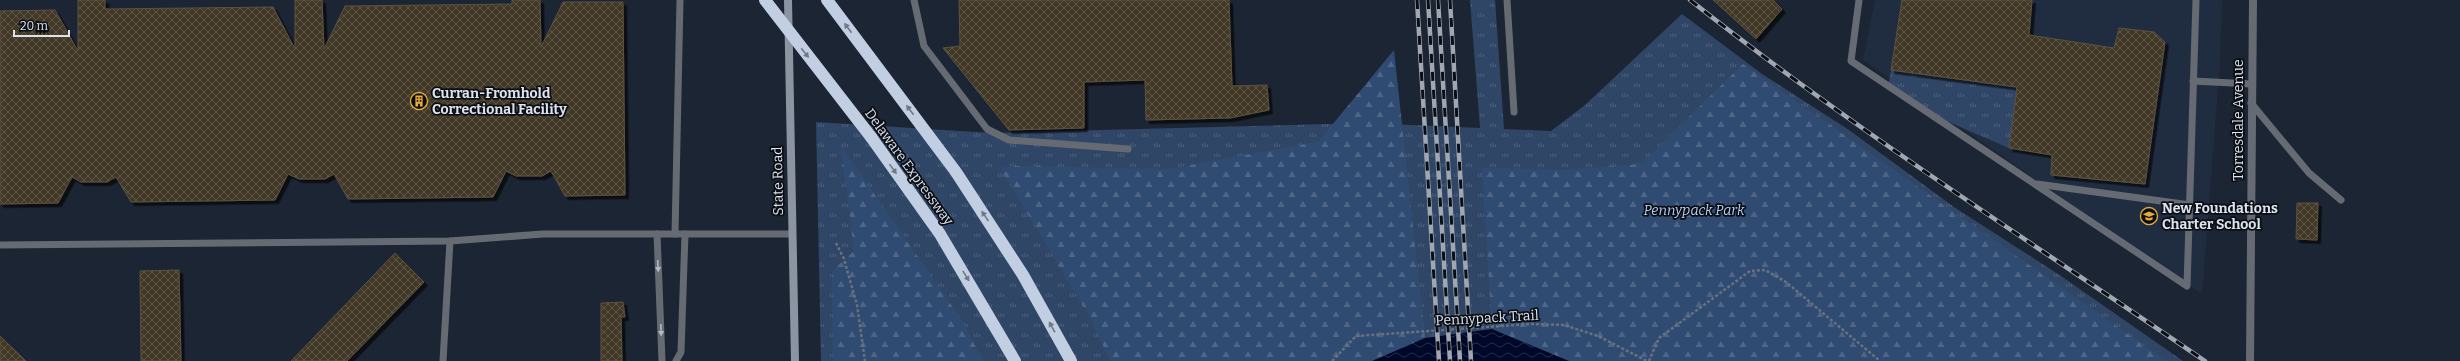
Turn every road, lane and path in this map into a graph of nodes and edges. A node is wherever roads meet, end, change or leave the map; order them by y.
1 (680, 0) edge
2 (765, 0) edge
3 (788, 0) edge
4 (827, 0) edge
5 (914, 0) edge
6 (1507, 0) edge
7 (1859, 0) edge
8 (2196, 0) edge
9 (2253, 0) edge
10 (2194, 81) junction
11 (2252, 84) junction
12 (2251, 102) junction
13 (1514, 112) dead end
14 (1128, 149) dead end
15 (2035, 184) junction
16 (2341, 200) dead end
17 (2190, 205) junction
18 (657, 234) junction
19 (675, 234) junction
20 (685, 234) junction
21 (792, 234) junction
22 (450, 240) junction
23 (836, 243) dead end
24 (0, 245) edge
25 (443, 361) edge
26 (662, 361) edge
27 (676, 361) edge
28 (796, 361) edge
29 (865, 361) edge
30 (1015, 361) edge
31 (1071, 361) edge
32 (1332, 361) edge
33 (1648, 361) edge
34 (1880, 361) edge
35 (2250, 361) edge

1 - 19 lane
2 -> 30 highway, Delaware Expressway, bridge
3 - 21 main road, State Road
31 -> 4 highway
5 - 14 lane
6 - 13 lane
7 - 15 lane
8 - 10 lane
9 - 11 street, Torresdale Avenue
10 - 11 lane
10 - 17 lane
11 - 12 street, Torresdale Avenue
12 - 16 lane
12 - 35 street, Torresdale Avenue
15 - 17 lane
15 - 17 lane
18 - 19 lane
18 - 22 lane
18 -> 26 lane
19 - 20 lane
20 - 21 lane
20 - 27 lane
21 - 28 main road, State Road
22 - 24 lane
22 - 25 lane
23 - 29 path
32 - 33 path, Pennypack Trail
33 - 34 path

